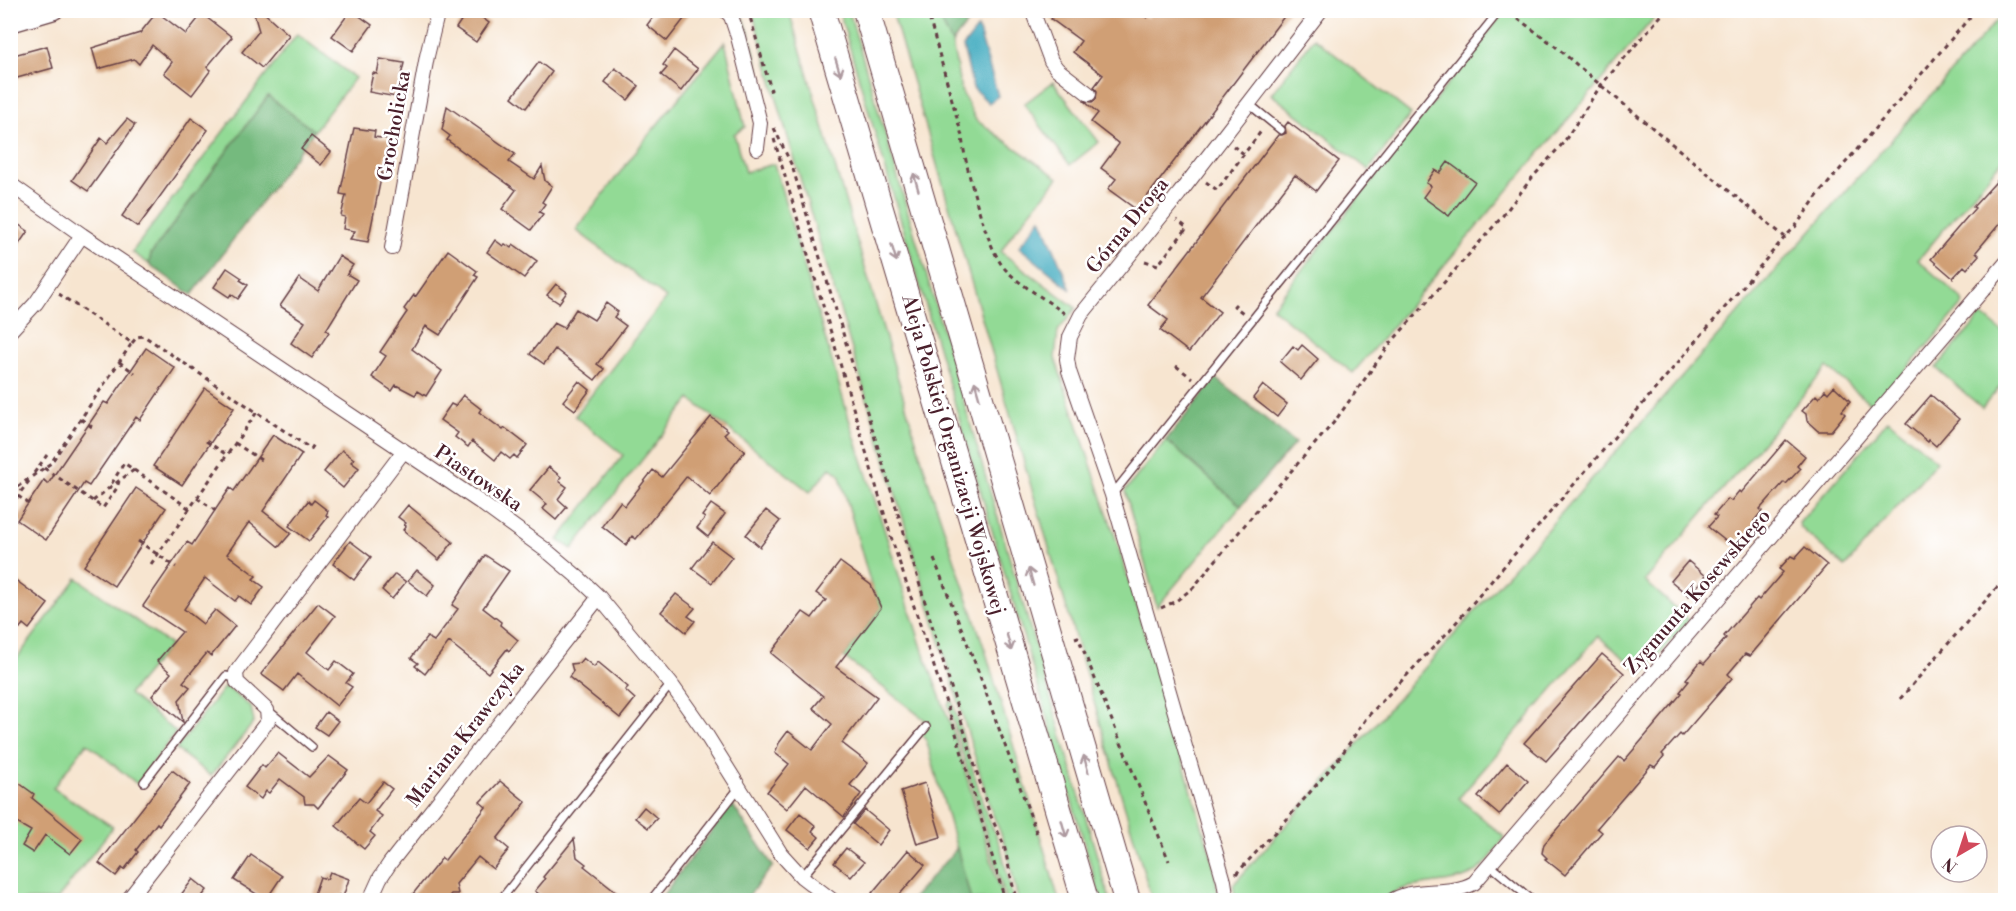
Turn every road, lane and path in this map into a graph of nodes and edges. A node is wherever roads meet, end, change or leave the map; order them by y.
1 (54, 10) edge
2 (438, 10) edge
3 (725, 10) edge
4 (746, 10) edge
5 (821, 10) edge
6 (866, 10) edge
7 (927, 10) edge
8 (1032, 10) edge
9 (1321, 10) edge
10 (1500, 10) edge
11 (1507, 10) edge
12 (1666, 10) edge
13 (1976, 10) edge
14 (10, 23) edge
15 (1600, 85) junction
16 (1089, 94) dead end
17 (768, 100) dead end
18 (1249, 105) junction
19 (772, 119) dead end
20 (770, 126) dead end
21 (1263, 129) dead end
22 (1281, 130) dead end
23 (1233, 146) dead end
24 (757, 148) dead end
25 (1244, 154) junction
26 (10, 184) edge
27 (1210, 185) dead end
28 (1177, 220) dead end
29 (82, 235) junction
30 (1785, 237) junction
31 (392, 248) dead end
32 (1145, 261) dead end
33 (2006, 264) edge
34 (60, 295) dead end
35 (1076, 323) junction
36 (10, 331) edge
37 (132, 343) junction
38 (119, 362) junction
39 (135, 373) dead end
40 (257, 411) junction
41 (81, 419) junction
42 (92, 427) dead end
43 (206, 441) dead end
44 (235, 442) junction
45 (315, 443) dead end
46 (403, 452) junction
47 (47, 455) dead end
48 (227, 455) junction
49 (261, 460) dead end
50 (44, 468) junction
51 (134, 470) junction
52 (31, 477) junction
53 (119, 481) junction
54 (110, 488) junction
55 (10, 492) edge
56 (1112, 495) junction
57 (18, 496) junction
58 (197, 498) junction
59 (93, 501) junction
60 (10, 506) edge
61 (32, 506) dead end
62 (190, 508) junction
63 (219, 513) dead end
64 (138, 541) dead end
65 (158, 554) junction
66 (934, 559) dead end
67 (151, 564) dead end
68 (176, 567) dead end
69 (2006, 577) edge
70 (599, 597) junction
71 (1145, 613) junction
72 (1075, 638) dead end
73 (236, 678) junction
74 (671, 684) junction
75 (1900, 699) dead end
76 (267, 710) junction
77 (926, 727) dead end
78 (312, 747) dead end
79 (144, 782) dead end
80 (739, 788) junction
81 (1040, 833) dead end
82 (1170, 861) dead end
83 (1490, 865) junction
84 (802, 877) junction
85 (1224, 880) junction
86 (502, 898) dead end
87 (128, 900) edge
88 (370, 900) edge
89 (651, 900) edge
90 (832, 900) edge
91 (1005, 900) edge
92 (1016, 900) edge
93 (1085, 900) edge
94 (1127, 900) edge
95 (1227, 900) edge
96 (1393, 900) edge
97 (1532, 900) edge

1 - 14 street
2 - 31 street, Grocholicka
3 - 24 street
4 - 17 path
5 -> 93 highway, Aleja Polskiej Organizacji Wojskowej
94 -> 6 highway, Aleja Polskiej Organizacji Wojskowej
7 - 35 path
8 - 16 street
9 - 18 street, Górna Droga
10 - 56 lane
11 - 15 path
12 - 15 path
13 - 30 path
15 - 30 path
15 - 71 path
18 - 22 lane
18 - 35 street, Górna Droga
19 - 92 path
20 - 91 path
21 - 25 path
23 - 25 path
25 - 27 path
26 - 29 street, Piastowska
28 - 32 path
29 - 36 street
29 - 46 street, Piastowska
30 - 85 path
33 - 83 street, Zygmunta Kosewskiego
34 - 37 path
35 - 56 street, Górna Droga
37 - 38 path
37 - 40 path
38 - 39 path
38 - 41 path
40 - 44 path
40 - 45 path
41 - 42 path
41 - 50 path
43 - 48 path
44 - 48 path
44 - 49 path
46 - 70 street, Piastowska
46 - 73 street
47 - 52 path
48 - 58 path
50 - 52 path
50 - 59 path
51 - 53 path
51 - 54 path
51 - 62 path
52 - 55 path
52 - 57 path
53 - 54 path
53 - 59 path
54 - 59 path
56 - 71 street, Górna Droga
57 - 60 path
57 - 61 path
58 - 62 path
58 - 63 path
62 - 65 path
64 - 65 path
65 - 67 path
65 - 68 path
66 - 81 path
69 - 75 path
70 - 74 street, Piastowska
70 - 88 street, Mariana Krawczyka
71 - 85 street, Górna Droga
72 - 82 path
73 - 76 street
73 - 79 lane
74 - 80 street, Piastowska
74 - 86 lane
76 - 78 lane
76 - 87 street
77 - 84 lane
80 - 84 street, Piastowska
80 - 89 lane
83 - 96 street, Zygmunta Kosewskiego
83 - 97 lane
84 - 90 street, Piastowska
85 - 95 street, Górna Droga

